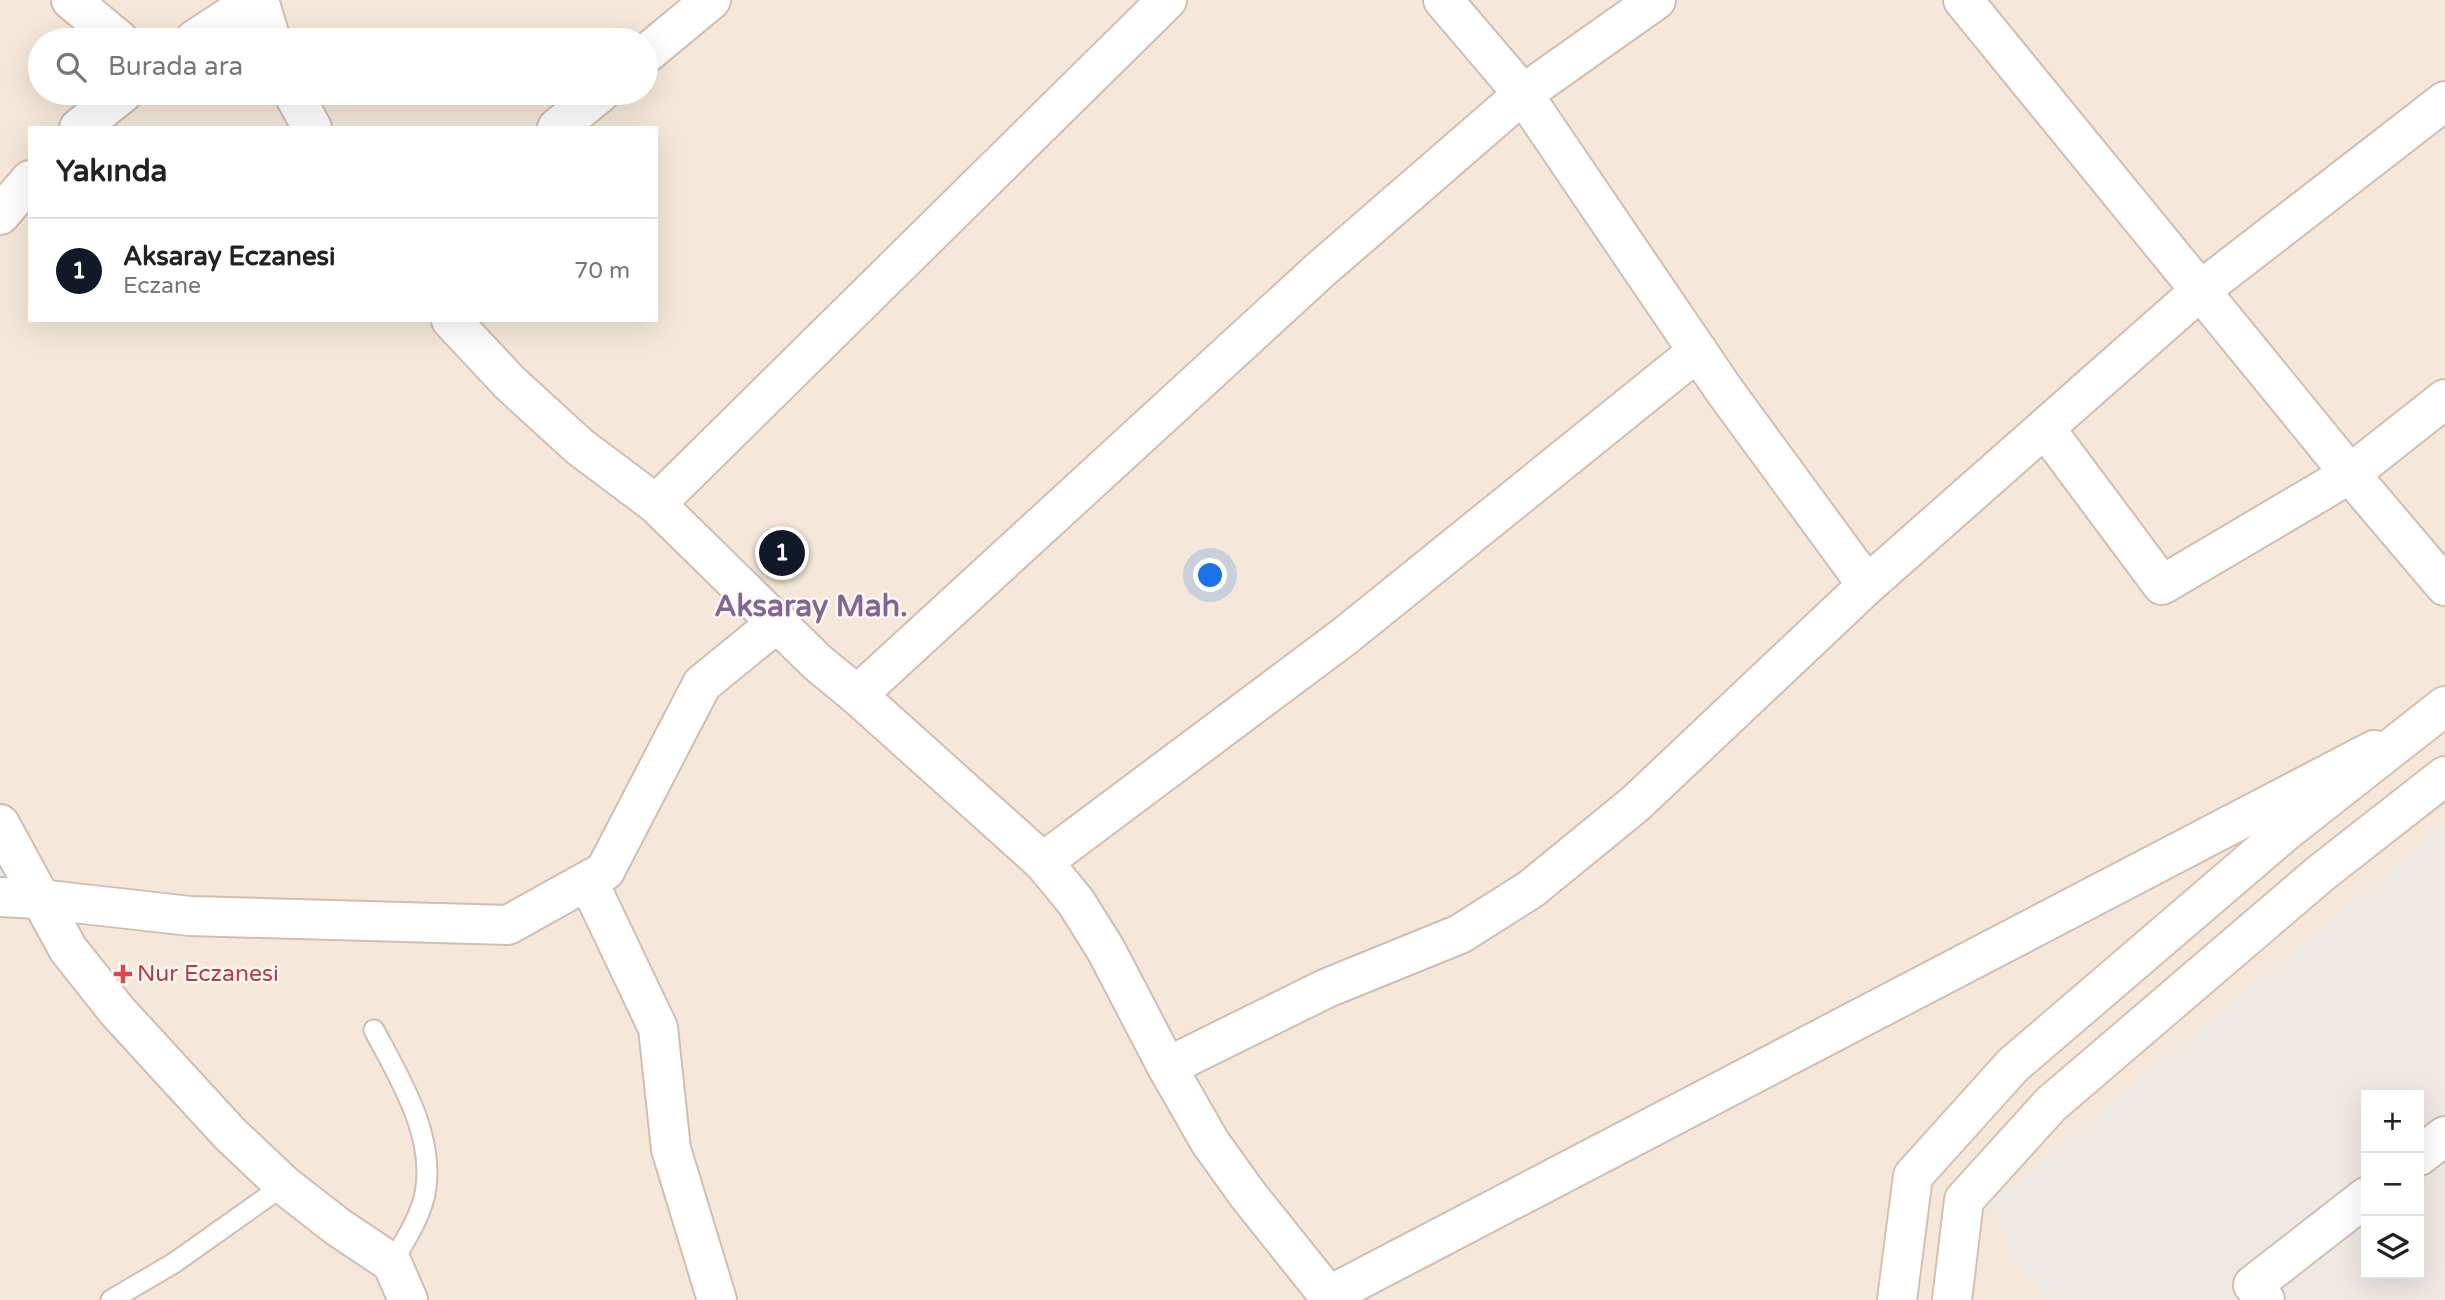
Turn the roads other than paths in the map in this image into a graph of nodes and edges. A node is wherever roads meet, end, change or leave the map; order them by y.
1 (71, 0) edge
2 (257, 0) edge
3 (711, 0) edge
4 (1167, 0) edge
5 (1443, 0) edge
6 (1656, 0) edge
7 (1963, 0) edge
8 (105, 28) edge
9 (213, 28) edge
10 (267, 28) edge
11 (658, 44) edge
12 (1523, 94) junction
13 (2445, 101) edge
14 (108, 105) edge
15 (300, 105) edge
16 (585, 105) edge
17 (82, 126) edge
18 (312, 126) edge
19 (559, 126) edge
20 (28, 182) edge
21 (0, 215) edge
22 (2201, 290) junction
23 (453, 322) edge
24 (1698, 351) junction
25 (2445, 399) edge
26 (2045, 428) junction
27 (2350, 474) junction
28 (656, 504) junction
29 (1867, 584) junction
30 (2445, 586) edge
31 (778, 622) junction
32 (857, 695) junction
33 (2434, 715) edge
34 (2445, 776) edge
35 (0, 824) edge
36 (1043, 862) junction
37 (588, 881) junction
38 (0, 897) edge
39 (39, 899) junction
40 (374, 1030) dead end
41 (1167, 1067) junction
42 (2445, 1136) edge
43 (2423, 1153) edge
44 (284, 1185) junction
45 (2361, 1201) edge
46 (392, 1263) junction
47 (1331, 1298) edge
48 (111, 1300) edge
49 (408, 1300) edge
50 (717, 1300) edge
51 (1897, 1300) edge
52 (1952, 1300) edge
53 (2265, 1300) edge

1 - 8 street
2 - 9 street
2 - 10 street
3 - 11 street
4 - 28 street
5 - 12 street
6 - 12 street
7 - 22 street
12 - 24 street
12 - 32 street
13 - 22 street
14 - 17 street
15 - 18 street
16 - 19 street
20 - 21 street
22 - 26 street
22 - 27 street
23 - 28 street
24 - 29 street
24 - 36 street
25 - 27 street
26 - 27 street
26 - 29 street
27 - 30 street
28 - 31 street
29 - 41 street
31 - 32 street
31 - 37 street
32 - 36 street
33 - 47 street
33 - 51 street
34 - 52 street
35 - 39 street
36 - 41 street
37 - 39 street
37 - 50 street
38 - 39 street
39 - 44 street
40 - 46 lane
41 - 47 street
42 - 43 street
44 - 46 street
44 - 48 lane
45 - 53 street
46 - 49 street

